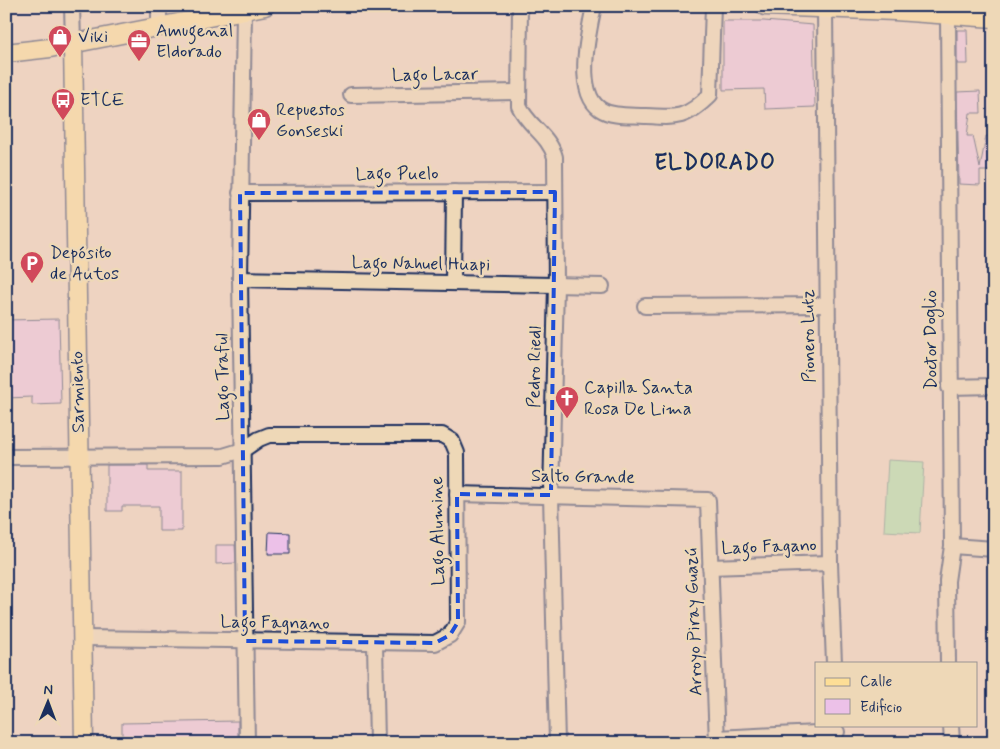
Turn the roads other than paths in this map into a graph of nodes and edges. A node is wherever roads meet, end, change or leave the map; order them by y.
1 (72, 6) edge
2 (159, 6) edge
3 (265, 6) edge
4 (520, 6) edge
5 (594, 6) edge
6 (713, 6) edge
7 (765, 6) edge
8 (825, 9) junction
9 (895, 9) edge
10 (244, 11) junction
11 (948, 16) junction
12 (994, 18) edge
13 (159, 27) junction
14 (72, 42) junction
15 (6, 52) edge
16 (519, 92) junction
17 (351, 95) dead end
18 (454, 192) junction
19 (555, 192) junction
20 (240, 193) junction
21 (240, 279) junction
22 (453, 283) junction
23 (556, 284) junction
24 (602, 286) dead end
25 (827, 305) junction
26 (645, 306) dead end
27 (994, 386) edge
28 (950, 387) junction
29 (243, 450) junction
30 (6, 457) edge
31 (79, 457) junction
32 (456, 494) junction
33 (551, 495) junction
34 (708, 500) joint
35 (952, 546) junction
36 (994, 549) edge
37 (830, 563) junction
38 (710, 567) junction
39 (458, 622) joint
40 (82, 638) junction
41 (246, 641) junction
42 (375, 643) junction
43 (834, 662) edge
44 (948, 662) edge
45 (951, 726) edge
46 (837, 734) edge
47 (717, 740) edge
48 (84, 743) edge
49 (247, 743) edge
50 (377, 743) edge
51 (557, 743) edge
52 (952, 743) edge

1 - 14 street
2 - 13 street
3 - 10 main road
4 - 16 street, Pedro Riedl
5 - 6 street
7 - 8 main road
8 - 9 main road
8 - 25 street, Pionero Lutz
9 - 11 main road
10 - 13 main road
10 - 20 street, Lago Traful
11 - 12 main road
11 - 28 street, Doctor Doglio
13 - 14 main road
14 - 15 main road
14 - 31 main road, Sarmiento
16 - 17 street, Lago Lacar
16 - 19 street, Pedro Riedl
18 - 19 street, Lago Puelo
18 - 20 street, Lago Puelo
18 - 22 street
19 - 23 street, Pedro Riedl
20 - 21 street, Lago Traful
21 - 22 street, Lago Nahuel Huapi
21 - 29 street, Lago Traful
22 - 23 street, Lago Nahuel Huapi
23 - 24 street, Lago Nahuel Huapi
23 - 33 street, Pedro Riedl
25 - 26 street
25 - 37 street, Pionero Lutz
27 - 28 street
28 - 35 street, Doctor Doglio
29 - 31 street
29 - 32 street, Lago Alumine
29 - 41 street, Lago Traful
30 - 31 street
31 - 40 main road, Sarmiento
32 - 33 street, Salto Grande
32 - 39 street, Lago Alumine
33 - 34 street, Salto Grande
33 - 51 street, Pedro Riedl
34 - 38 street, Arroyo Piray Guazú
35 - 36 street
35 - 44 street, Doctor Doglio
37 - 38 street, Lago Fagano
37 - 43 street, Pionero Lutz
38 - 47 street, Arroyo Piray Guazú
39 - 42 street, Lago Fagnano
40 - 41 street, Lago Fagnano
40 - 48 main road, Sarmiento
41 - 42 street, Lago Fagnano
41 - 49 street, Lago Traful
42 - 50 street
45 - 52 street
46 - 47 street

